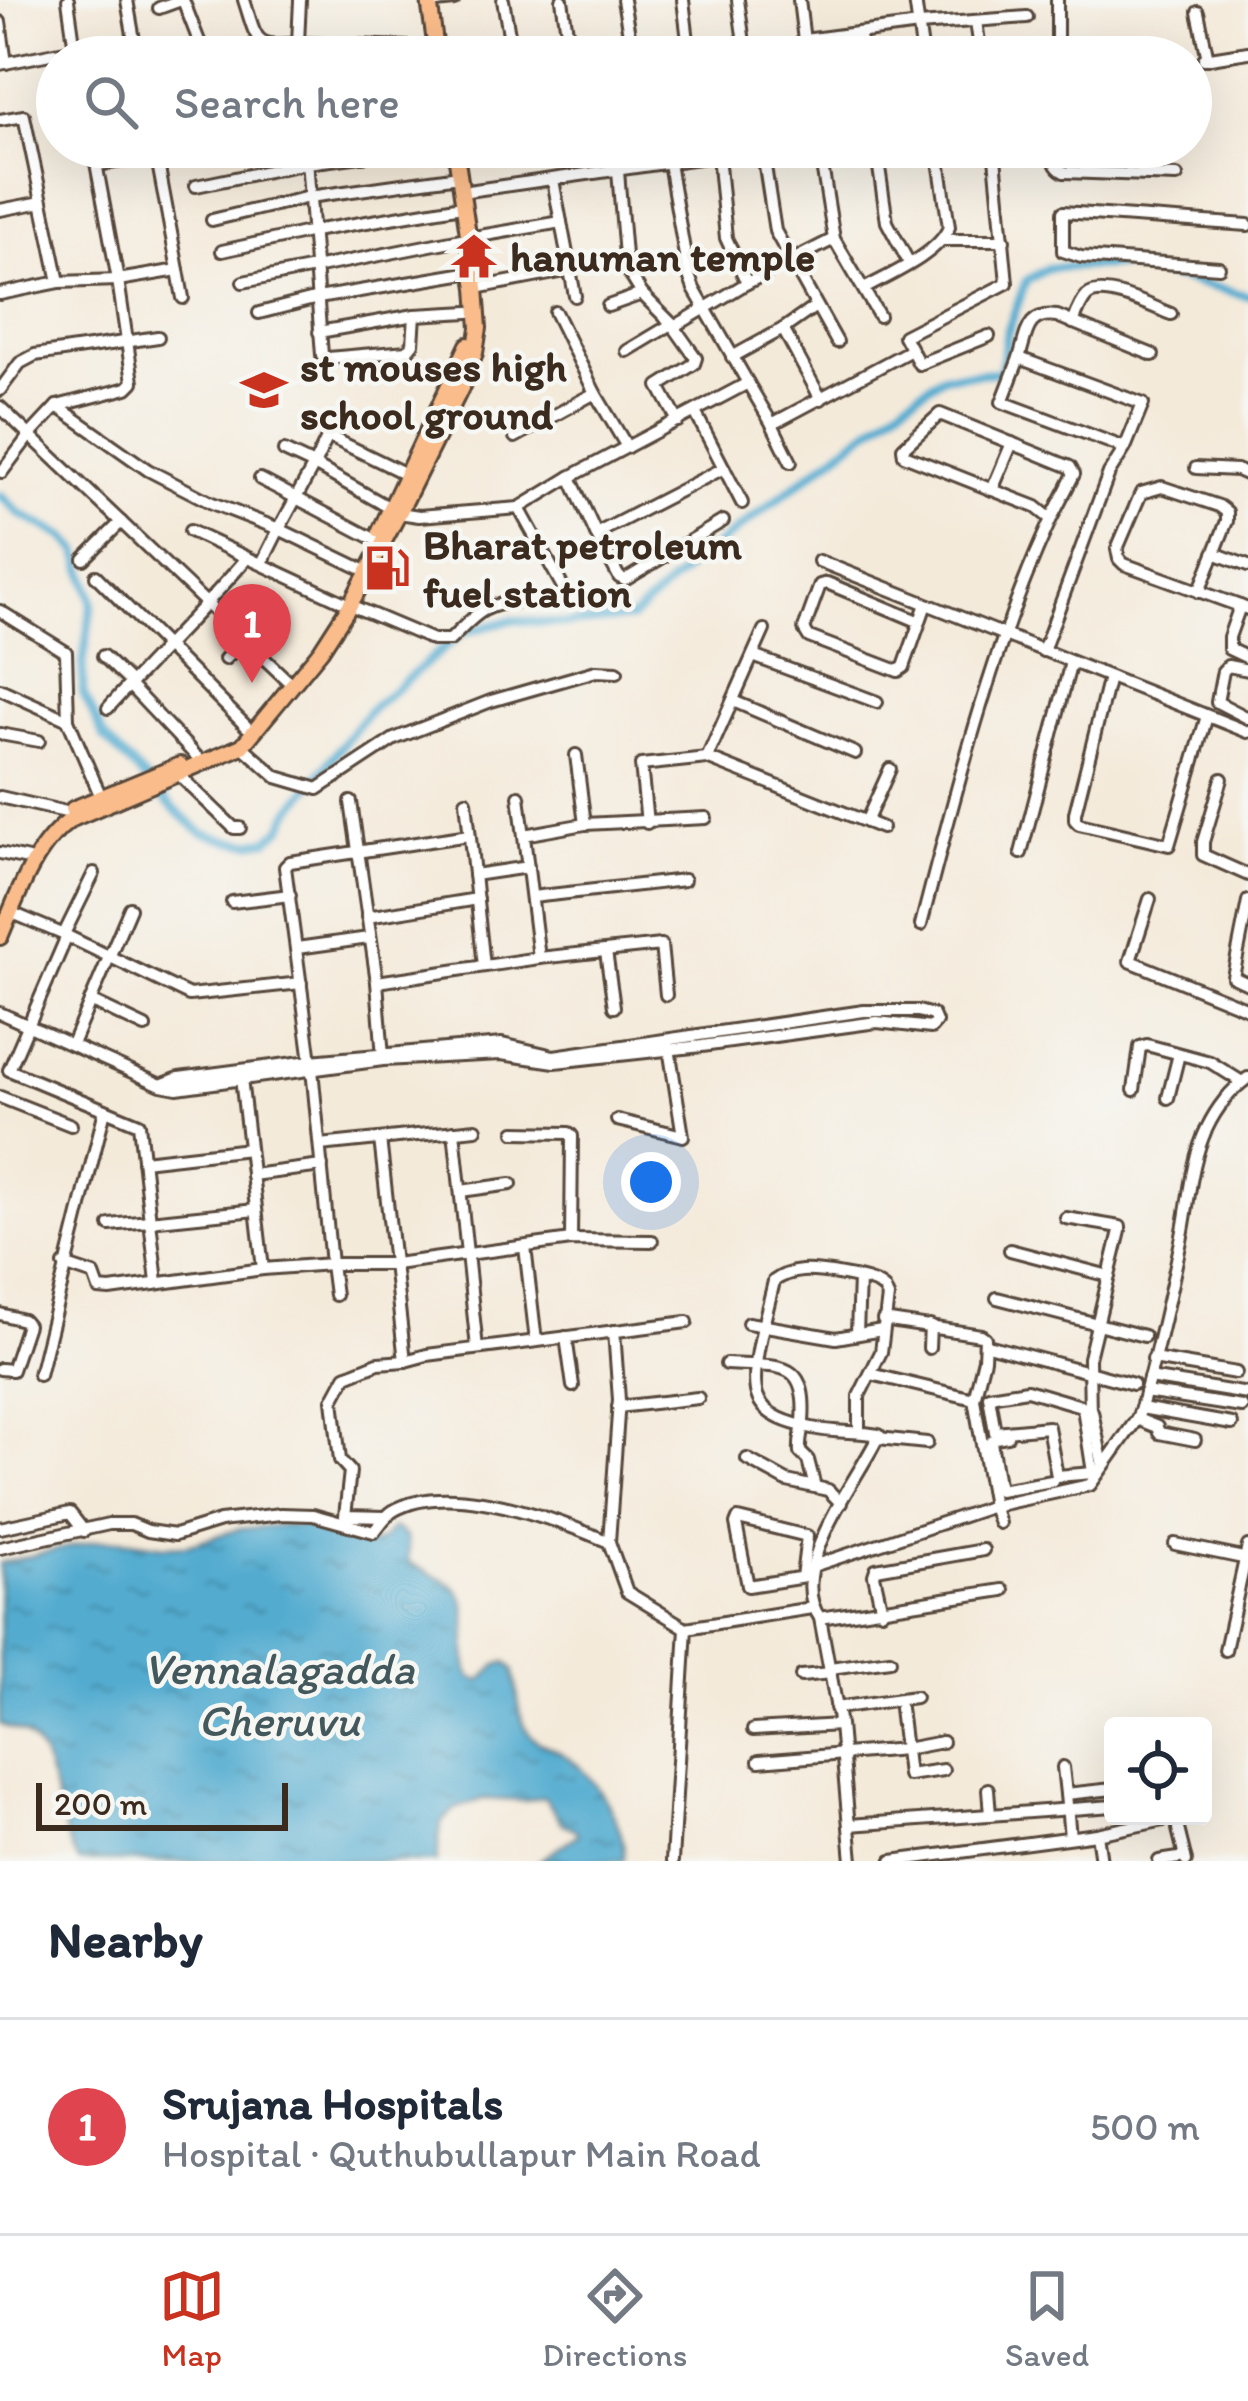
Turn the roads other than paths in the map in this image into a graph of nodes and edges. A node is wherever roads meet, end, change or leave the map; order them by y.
1 (68, 0) edge
2 (127, 0) edge
3 (182, 0) edge
4 (244, 0) edge
5 (300, 0) edge
6 (454, 0) edge
7 (503, 0) edge
8 (562, 0) edge
9 (623, 0) edge
10 (683, 0) edge
11 (738, 0) edge
12 (799, 0) edge
13 (915, 0) edge
14 (1057, 0) edge
15 (433, 1) edge
16 (159, 8) dead end
17 (1198, 12) dead end
18 (1027, 17) dead end
19 (976, 21) junction
20 (0, 22) edge
21 (919, 26) junction
22 (859, 33) junction
23 (73, 36) edge
24 (133, 36) edge
25 (197, 36) edge
26 (258, 36) edge
27 (299, 36) edge
28 (436, 36) edge
29 (509, 36) edge
30 (568, 36) edge
31 (629, 36) edge
32 (687, 36) edge
33 (743, 36) edge
34 (804, 36) edge
35 (835, 36) edge
36 (859, 36) edge
37 (920, 36) edge
38 (978, 36) edge
39 (1057, 36) edge
40 (1202, 36) edge
41 (1248, 52) edge
42 (36, 58) edge
43 (1212, 58) edge
44 (3, 63) edge
45 (0, 120) edge
46 (98, 168) edge
47 (159, 168) edge
48 (283, 168) edge
49 (307, 168) edge
50 (452, 168) edge
51 (454, 168) edge
52 (633, 168) edge
53 (670, 168) edge
54 (719, 168) edge
55 (768, 168) edge
56 (822, 168) edge
57 (879, 168) edge
58 (940, 168) edge
59 (996, 168) edge
60 (1057, 168) edge
61 (618, 170) junction
62 (1177, 176) dead end
63 (452, 177) junction
64 (553, 180) junction
65 (196, 186) dead end
66 (309, 197) junction
67 (458, 200) junction
68 (42, 202) junction
69 (0, 210) edge
70 (212, 220) dead end
71 (561, 222) junction
72 (1248, 226) edge
73 (313, 231) junction
74 (464, 238) junction
75 (834, 238) junction
76 (943, 240) junction
77 (1004, 240) junction
78 (222, 251) dead end
79 (791, 261) junction
80 (909, 263) junction
81 (315, 266) junction
82 (1219, 267) dead end
83 (178, 269) junction
84 (571, 270) junction
85 (466, 273) junction
86 (118, 280) junction
87 (59, 282) junction
88 (243, 282) dead end
89 (747, 283) junction
90 (476, 288) junction
91 (864, 290) junction
92 (0, 294) edge
93 (642, 295) junction
94 (575, 296) dead end
95 (183, 298) dead end
96 (318, 298) junction
97 (608, 306) dead end
98 (816, 306) junction
99 (704, 310) junction
100 (555, 311) dead end
101 (470, 312) junction
102 (259, 313) dead end
103 (1171, 314) dead end
104 (416, 316) junction
105 (879, 316) dead end
106 (1073, 322) junction
107 (673, 326) junction
108 (783, 329) junction
109 (319, 332) junction
110 (989, 336) dead end
111 (158, 337) dead end
112 (128, 342) junction
113 (837, 342) dead end
114 (627, 350) dead end
115 (911, 350) junction
116 (1153, 355) dead end
117 (732, 356) junction
118 (1019, 358) junction
119 (748, 383) junction
120 (0, 390) edge
121 (595, 393) junction
122 (821, 399) junction
123 (57, 406) junction
124 (0, 407) edge
125 (695, 412) junction
126 (678, 421) junction
127 (772, 424) junction
128 (29, 436) junction
129 (515, 436) dead end
130 (1012, 443) junction
131 (627, 447) junction
132 (1125, 448) junction
133 (284, 451) dead end
134 (791, 462) dead end
135 (314, 465) junction
136 (144, 467) junction
137 (724, 468) junction
138 (1196, 468) dead end
139 (2, 472) edge
140 (406, 474) junction
141 (1248, 475) edge
142 (570, 477) junction
143 (260, 479) dead end
144 (136, 481) dead end
145 (992, 490) junction
146 (295, 499) junction
147 (742, 503) dead end
148 (519, 508) junction
149 (395, 510) junction
150 (1051, 519) junction
151 (724, 521) dead end
152 (121, 522) junction
153 (279, 529) junction
154 (190, 530) dead end
155 (596, 534) junction
156 (376, 540) junction
157 (1214, 553) junction
158 (247, 558) junction
159 (84, 559) dead end
160 (819, 561) dead end
161 (262, 563) junction
162 (1248, 566) edge
163 (365, 570) junction
164 (96, 576) dead end
165 (1199, 592) junction
166 (570, 600) dead end
167 (271, 601) dead end
168 (518, 602) dead end
169 (208, 604) junction
170 (346, 604) junction
171 (926, 604) junction
172 (1244, 607) edge
173 (0, 611) edge
174 (920, 622) junction
175 (764, 631) dead end
176 (1003, 635) junction
177 (243, 637) junction
178 (165, 645) junction
179 (1043, 651) junction
180 (103, 656) dead end
181 (753, 656) junction
182 (1248, 658) edge
183 (225, 659) dead end
184 (1071, 662) junction
185 (1248, 670) edge
186 (617, 672) dead end
187 (1109, 677) junction
188 (288, 681) junction
189 (130, 684) junction
190 (0, 689) edge
191 (733, 701) junction
192 (877, 703) dead end
193 (108, 708) dead end
194 (1207, 716) junction
195 (68, 720) junction
196 (1244, 723) edge
197 (247, 727) junction
198 (0, 734) edge
199 (39, 741) dead end
200 (242, 746) junction
201 (855, 753) dead end
202 (576, 755) dead end
203 (198, 758) junction
204 (707, 758) junction
205 (890, 769) dead end
206 (174, 773) junction
207 (1222, 779) dead end
208 (118, 794) junction
209 (519, 796) dead end
210 (0, 797) edge
211 (351, 802) dead end
212 (466, 802) dead end
213 (66, 812) junction
214 (706, 818) dead end
215 (866, 822) junction
216 (647, 823) junction
217 (585, 824) junction
218 (240, 828) dead end
219 (882, 828) dead end
220 (469, 835) junction
221 (524, 835) junction
222 (358, 852) junction
223 (0, 853) edge
224 (1021, 853) dead end
225 (28, 859) junction
226 (528, 866) junction
227 (94, 873) dead end
228 (474, 875) junction
229 (1248, 875) edge
230 (684, 880) dead end
231 (290, 895) junction
232 (532, 897) junction
233 (1150, 898) dead end
234 (477, 899) junction
235 (1248, 901) edge
236 (232, 902) dead end
237 (130, 908) dead end
238 (4, 912) edge
239 (367, 917) junction
240 (921, 926) dead end
241 (65, 935) junction
242 (0, 937) edge
243 (369, 938) junction
244 (297, 948) junction
245 (606, 952) junction
246 (109, 957) junction
247 (539, 958) junction
248 (484, 966) junction
249 (301, 982) junction
250 (377, 982) junction
251 (1248, 984) edge
252 (666, 994) dead end
253 (90, 1001) junction
254 (614, 1007) dead end
255 (1248, 1010) edge
256 (0, 1012) edge
257 (28, 1024) junction
258 (145, 1027) dead end
259 (72, 1044) junction
260 (669, 1048) junction
261 (505, 1049) junction
262 (1179, 1054) junction
263 (383, 1057) junction
264 (311, 1065) junction
265 (241, 1078) junction
266 (1245, 1080) edge
267 (161, 1085) junction
268 (1134, 1090) dead end
269 (0, 1097) edge
270 (1168, 1098) dead end
271 (105, 1110) junction
272 (617, 1120) dead end
273 (71, 1125) dead end
274 (476, 1129) dead end
275 (454, 1131) junction
276 (515, 1132) dead end
277 (380, 1139) junction
278 (320, 1145) junction
279 (249, 1149) junction
280 (143, 1161) junction
281 (322, 1166) junction
282 (252, 1174) junction
283 (511, 1184) dead end
284 (461, 1191) junction
285 (256, 1210) junction
286 (1066, 1218) dead end
287 (150, 1221) junction
288 (110, 1225) dead end
289 (571, 1240) junction
290 (652, 1241) dead end
291 (525, 1246) junction
292 (1010, 1250) dead end
293 (468, 1255) junction
294 (331, 1264) junction
295 (395, 1264) junction
296 (64, 1265) junction
297 (262, 1269) junction
298 (1109, 1276) junction
299 (859, 1280) junction
300 (157, 1282) junction
301 (334, 1295) dead end
302 (997, 1298) dead end
303 (0, 1314) edge
304 (686, 1322) dead end
305 (1098, 1322) junction
306 (748, 1323) dead end
307 (883, 1325) junction
308 (931, 1326) junction
309 (764, 1327) junction
310 (614, 1331) junction
311 (857, 1333) junction
312 (1144, 1336) dead end
313 (566, 1337) junction
314 (536, 1341) junction
315 (991, 1346) dead end
316 (477, 1348) junction
317 (929, 1348) dead end
318 (1153, 1359) junction
319 (405, 1361) junction
320 (726, 1364) dead end
321 (757, 1366) junction
322 (0, 1370) edge
323 (1088, 1372) junction
324 (1236, 1373) dead end
325 (871, 1374) junction
326 (39, 1375) dead end
327 (1149, 1378) junction
328 (1133, 1384) dead end
329 (573, 1386) dead end
330 (1145, 1392) junction
331 (1248, 1394) edge
332 (698, 1398) dead end
333 (974, 1399) junction
334 (1242, 1407) dead end
335 (618, 1408) junction
336 (1139, 1413) junction
337 (1232, 1424) dead end
338 (803, 1426) junction
339 (859, 1431) junction
340 (878, 1438) junction
341 (1195, 1440) dead end
342 (927, 1443) dead end
343 (747, 1459) dead end
344 (1095, 1475) junction
345 (815, 1487) junction
346 (1053, 1487) junction
347 (994, 1489) junction
348 (841, 1503) junction
349 (993, 1506) junction
350 (386, 1517) junction
351 (999, 1523) dead end
352 (0, 1528) edge
353 (84, 1531) junction
354 (609, 1542) junction
355 (1174, 1544) dead end
356 (0, 1548) edge
357 (983, 1550) dead end
358 (1247, 1555) edge
359 (808, 1573) junction
360 (1004, 1590) dead end
361 (882, 1611) junction
362 (816, 1613) junction
363 (686, 1628) junction
364 (1225, 1650) dead end
365 (890, 1660) dead end
366 (831, 1670) junction
367 (801, 1676) dead end
368 (915, 1697) dead end
369 (836, 1708) junction
370 (899, 1708) dead end
371 (840, 1725) junction
372 (753, 1730) dead end
373 (941, 1742) dead end
374 (905, 1749) junction
375 (843, 1754) junction
376 (759, 1761) dead end
377 (1064, 1767) dead end
378 (943, 1770) dead end
379 (988, 1789) dead end
380 (1104, 1790) edge
381 (1066, 1794) junction
382 (1104, 1807) edge
383 (1068, 1811) junction
384 (990, 1815) junction
385 (849, 1825) junction
386 (1097, 1834) junction
387 (1070, 1837) junction
388 (977, 1855) edge
389 (1185, 1859) edge
390 (672, 1861) edge
391 (852, 1861) edge
392 (892, 1861) edge
393 (1101, 1861) edge
394 (1159, 1861) edge

1 - 23 street
2 - 24 street
3 - 16 street
3 - 25 street
4 - 26 street
5 - 27 street
6 - 15 street
7 - 29 street
8 - 30 street
9 - 31 street
10 - 32 street
11 - 33 street
12 - 34 street
13 - 21 street
14 - 39 street
15 - 28 main road
17 - 40 street
18 - 19 street
19 - 21 street
19 - 38 street
20 - 44 street
21 - 22 street
21 - 37 street
22 - 35 street
22 - 36 street
41 - 43 street
42 - 44 street
45 - 68 street
46 - 86 street
47 - 83 street
48 - 65 street
49 - 66 street
50 - 63 main road
51 - 67 main road
52 - 61 street
53 - 99 street
54 - 89 street
55 - 79 street
56 - 75 street
57 - 80 street
58 - 76 street
59 - 77 street
60 - 62 street
61 - 64 street
61 - 93 street
63 - 66 street
63 - 67 main road
64 - 67 street
64 - 71 street
66 - 70 street
66 - 73 street
67 - 73 street
67 - 74 main road
68 - 69 street
68 - 87 street
71 - 74 street
71 - 84 street
72 - 82 street
73 - 78 street
73 - 81 street
74 - 81 street
74 - 85 main road
74 - 90 main road
75 - 79 street
75 - 91 street
76 - 77 street
76 - 80 street
77 - 115 street
79 - 89 street
79 - 98 street
80 - 91 street
81 - 88 street
81 - 96 street
83 - 86 street
83 - 95 street
84 - 90 street
84 - 94 street
85 - 96 street
85 - 101 main road
86 - 87 street
86 - 112 street
87 - 92 street
89 - 99 street
90 - 149 main road
91 - 105 street
93 - 97 street
93 - 107 street
96 - 102 street
96 - 109 street
98 - 108 street
98 - 113 street
99 - 107 street
99 - 117 street
100 - 121 street
101 - 104 street
101 - 140 main road
103 - 106 street
104 - 109 street
104 - 109 street
106 - 116 street
106 - 118 street
107 - 114 street
107 - 126 street
108 - 117 street
108 - 122 street
110 - 115 street
111 - 112 street
112 - 120 street
112 - 123 street
115 - 122 street
117 - 119 street
118 - 132 street
118 - 132 street
119 - 125 street
119 - 127 street
121 - 129 street
121 - 131 street
122 - 127 street
123 - 128 street
123 - 136 street
124 - 128 street
125 - 126 street
125 - 137 street
126 - 131 street
127 - 134 street
128 - 139 street
128 - 152 street
130 - 145 street
130 - 145 street
130 - 150 street
131 - 142 street
132 - 179 street
133 - 135 street
135 - 140 street
135 - 146 street
135 - 149 street
136 - 144 street
136 - 153 street
137 - 147 street
137 - 155 street
138 - 141 street
140 - 149 main road
142 - 148 street
142 - 155 street
143 - 146 street
145 - 150 street
146 - 153 street
146 - 156 street
148 - 149 street
148 - 166 street
149 - 156 main road
149 - 163 main road
150 - 176 street
151 - 155 street
152 - 159 street
152 - 169 street
153 - 161 street
153 - 163 street
154 - 158 street
156 - 163 main road
157 - 162 street
157 - 165 street
157 - 165 street
158 - 161 street
158 - 169 street
160 - 171 street
161 - 170 street
163 - 170 main road
164 - 178 street
165 - 172 street
167 - 177 street
168 - 170 street
169 - 177 street
169 - 178 street
170 - 188 main road
170 - 200 main road
171 - 174 street
171 - 176 street
172 - 182 street
173 - 195 street
174 - 174 street
175 - 181 street
176 - 179 street
176 - 240 street
177 - 183 street
177 - 188 street
178 - 189 street
178 - 197 street
179 - 184 street
180 - 189 street
181 - 191 street
181 - 192 street
184 - 187 street
184 - 224 street
185 - 196 street
186 - 200 street
187 - 194 street
187 - 194 street
188 - 197 main road
189 - 193 street
189 - 203 street
190 - 195 street
191 - 201 street
191 - 204 street
194 - 196 street
195 - 208 street
197 - 203 main road
198 - 199 street
200 - 206 main road
202 - 217 street
203 - 206 main road
204 - 215 street
204 - 216 street
205 - 215 street
206 - 208 main road
206 - 218 street
207 - 229 street
208 - 213 main road
208 - 238 main road
209 - 221 street
210 - 213 street
211 - 222 street
212 - 220 street
213 - 225 main road
214 - 216 street
215 - 219 street
216 - 217 street
217 - 221 street
220 - 222 street
220 - 228 street
221 - 226 street
222 - 231 street
222 - 239 street
223 - 225 street
225 - 238 main road
226 - 228 street
226 - 232 street
227 - 241 street
228 - 234 street
230 - 232 street
231 - 236 street
231 - 244 street
232 - 247 street
233 - 255 street
234 - 239 street
234 - 248 street
235 - 251 street
237 - 246 street
238 - 241 street
238 - 242 main road
239 - 243 street
241 - 246 street
241 - 257 street
243 - 244 street
243 - 250 street
244 - 249 street
245 - 247 street
245 - 252 street
245 - 254 street
246 - 249 street
246 - 253 street
247 - 248 street
248 - 250 street
249 - 264 street
250 - 263 street
253 - 258 street
253 - 259 street
256 - 257 street
257 - 259 street
257 - 271 street
259 - 267 street
260 - 261 street
260 - 261 street
260 - 272 street
261 - 263 street
262 - 266 street
262 - 268 street
262 - 270 street
263 - 264 street
264 - 265 street
264 - 267 street
264 - 278 street
265 - 267 street
265 - 279 street
266 - 318 street
269 - 273 street
271 - 280 street
271 - 296 street
274 - 275 street
275 - 277 street
275 - 284 street
276 - 289 street
277 - 278 street
277 - 295 street
278 - 281 street
279 - 280 street
279 - 282 street
280 - 287 street
281 - 282 street
281 - 294 street
282 - 285 street
283 - 284 street
284 - 293 street
285 - 287 street
285 - 297 street
286 - 298 street
287 - 288 street
287 - 300 street
289 - 290 street
289 - 291 street
291 - 293 street
291 - 314 street
292 - 298 street
293 - 295 street
293 - 316 street
294 - 295 street
294 - 297 street
294 - 301 street
295 - 319 street
296 - 300 street
296 - 326 street
297 - 300 street
298 - 305 street
299 - 307 street
299 - 309 street
299 - 311 street
302 - 305 street
303 - 322 street
304 - 310 street
305 - 312 street
305 - 323 street
306 - 309 street
307 - 308 street
307 - 311 street
307 - 325 street
308 - 317 street
308 - 333 street
309 - 311 street
309 - 321 street
310 - 313 street
310 - 335 street
313 - 314 street
313 - 329 street
314 - 316 street
315 - 323 street
316 - 319 street
318 - 324 street
318 - 327 street
319 - 350 street
320 - 321 street
321 - 338 street
321 - 338 street
323 - 328 street
323 - 344 street
325 - 333 street
325 - 339 street
327 - 330 street
327 - 331 street
330 - 334 street
330 - 336 street
332 - 335 street
333 - 347 street
335 - 354 street
336 - 337 street
336 - 341 street
336 - 344 street
338 - 339 street
338 - 345 street
339 - 340 street
340 - 342 street
340 - 348 street
343 - 345 street
344 - 344 street
344 - 346 street
345 - 348 street
346 - 347 street
346 - 347 street
346 - 349 street
347 - 349 street
348 - 359 street
349 - 351 street
349 - 359 street
350 - 353 street
350 - 354 street
352 - 353 street
353 - 356 street
354 - 363 street
355 - 358 street
357 - 361 street
358 - 364 street
359 - 359 street
359 - 362 street
360 - 361 street
361 - 362 street
362 - 363 street
362 - 366 street
363 - 390 street
365 - 366 street
366 - 367 street
366 - 369 street
368 - 369 street
369 - 371 street
370 - 374 street
371 - 372 street
371 - 375 street
373 - 374 street
374 - 375 street
374 - 378 street
375 - 376 street
375 - 385 street
377 - 381 street
379 - 384 street
380 - 381 street
381 - 383 street
382 - 383 street
383 - 384 street
383 - 387 street
384 - 385 street
385 - 391 street
386 - 387 street
386 - 389 street
386 - 393 street
387 - 388 street
388 - 392 street
389 - 394 street

